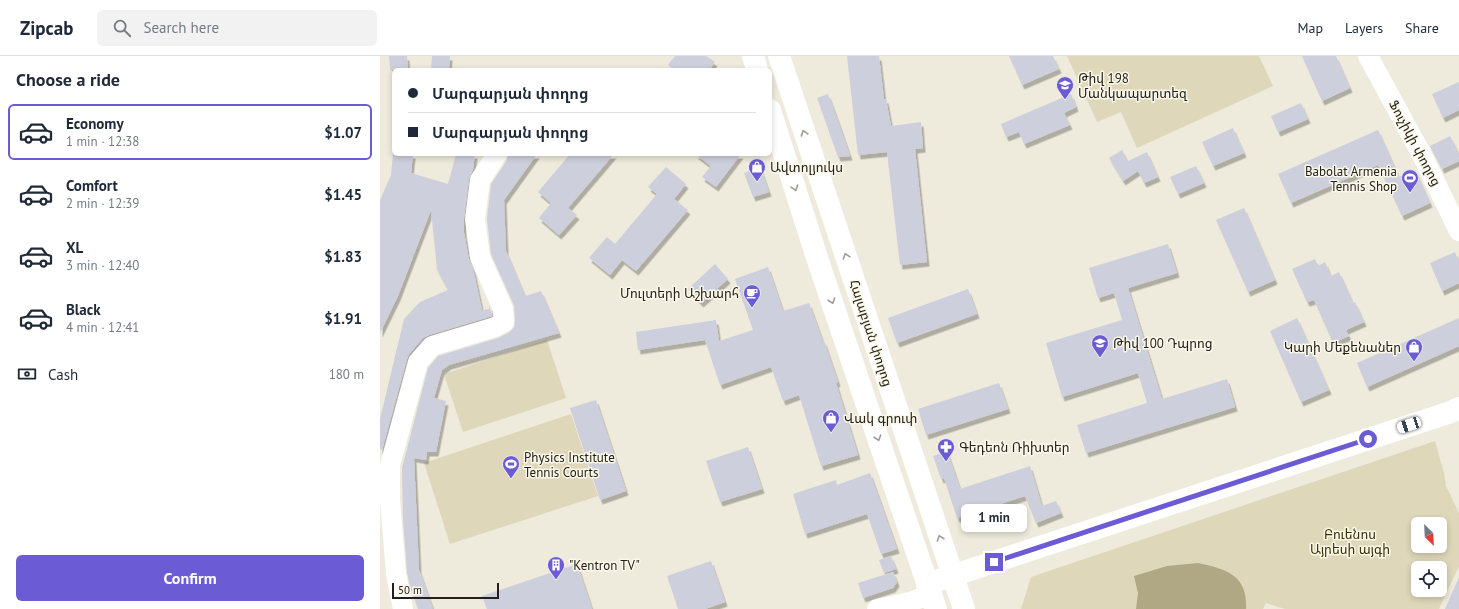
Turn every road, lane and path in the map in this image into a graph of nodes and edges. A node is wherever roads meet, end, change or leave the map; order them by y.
1 (753, 56) edge
2 (779, 56) edge
3 (1368, 56) edge
4 (756, 68) edge
5 (772, 116) edge
6 (496, 156) edge
7 (1459, 230) edge
8 (1459, 408) edge
9 (1459, 412) edge
10 (955, 581) junction
11 (932, 596) edge
12 (881, 608) edge
13 (403, 609) edge
14 (964, 609) edge

1 - 4 main road
10 -> 2 main road, Հալաբյան փողոց
3 - 7 street, Ֆուչիկի փողոց
5 -> 11 main road, Հալաբյան փողոց
6 - 13 street
8 - 10 main road
9 - 10 main road
10 - 11 main road
10 - 14 main road, Հալաբյան փողոց
11 - 12 street

